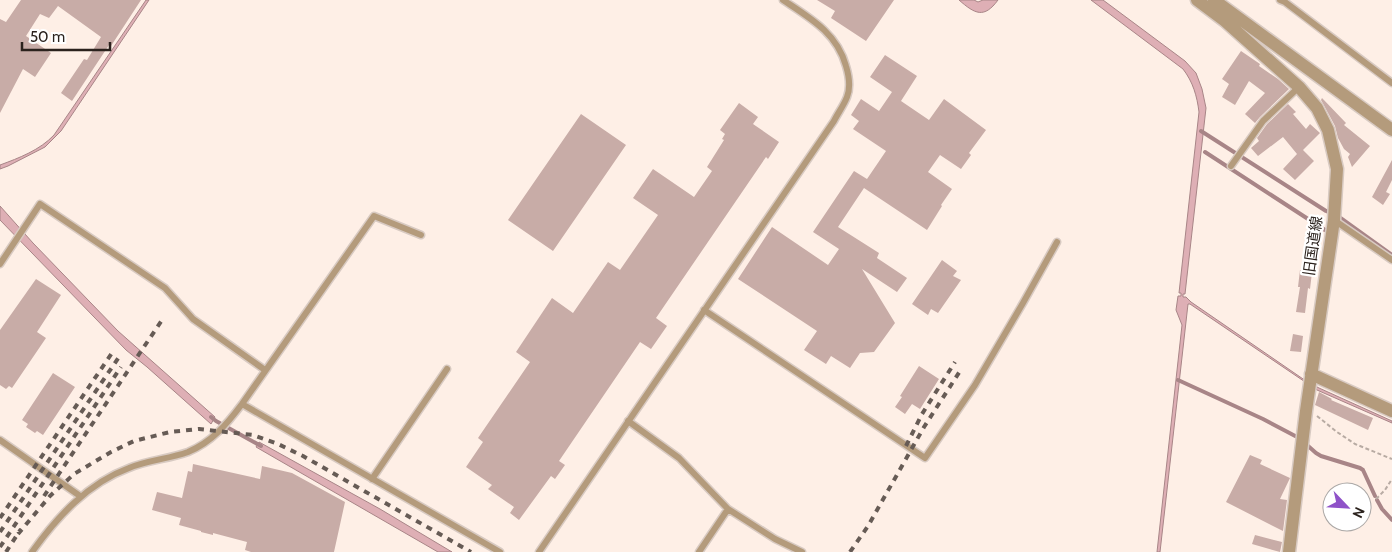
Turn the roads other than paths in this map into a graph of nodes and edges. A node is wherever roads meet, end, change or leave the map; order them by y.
1 (783, 0) edge
2 (1198, 0) edge
3 (1214, 0) edge
4 (1280, 0) edge
5 (1392, 83) edge
6 (1299, 87) junction
7 (1392, 130) edge
8 (1231, 166) dead end
9 (1334, 220) junction
10 (422, 235) dead end
11 (1057, 242) dead end
12 (1392, 260) edge
13 (0, 264) edge
14 (704, 310) junction
15 (447, 369) dead end
16 (266, 370) junction
17 (1311, 374) junction
18 (242, 404) junction
19 (1392, 411) edge
20 (628, 421) junction
21 (0, 440) edge
22 (372, 479) junction
23 (80, 496) junction
24 (728, 509) junction
25 (32, 552) edge
26 (500, 552) edge
27 (539, 552) edge
28 (699, 552) edge
29 (802, 552) edge
30 (1289, 552) edge

1 - 14 lane
2 - 6 street, 旧国道線
3 - 7 street
4 - 5 lane
6 - 8 lane
6 - 9 street, 旧国道線
9 - 12 lane
9 - 17 street, 旧国道線
10 - 16 lane
11 - 14 lane
13 - 16 lane
14 - 20 lane
15 - 22 lane
16 - 18 lane
17 - 19 street
17 - 30 street, 旧国道線
18 - 22 lane
18 - 23 lane
20 - 24 lane
20 - 27 lane
21 - 23 lane
22 - 26 lane
23 - 25 lane
24 - 28 lane
24 - 29 lane

